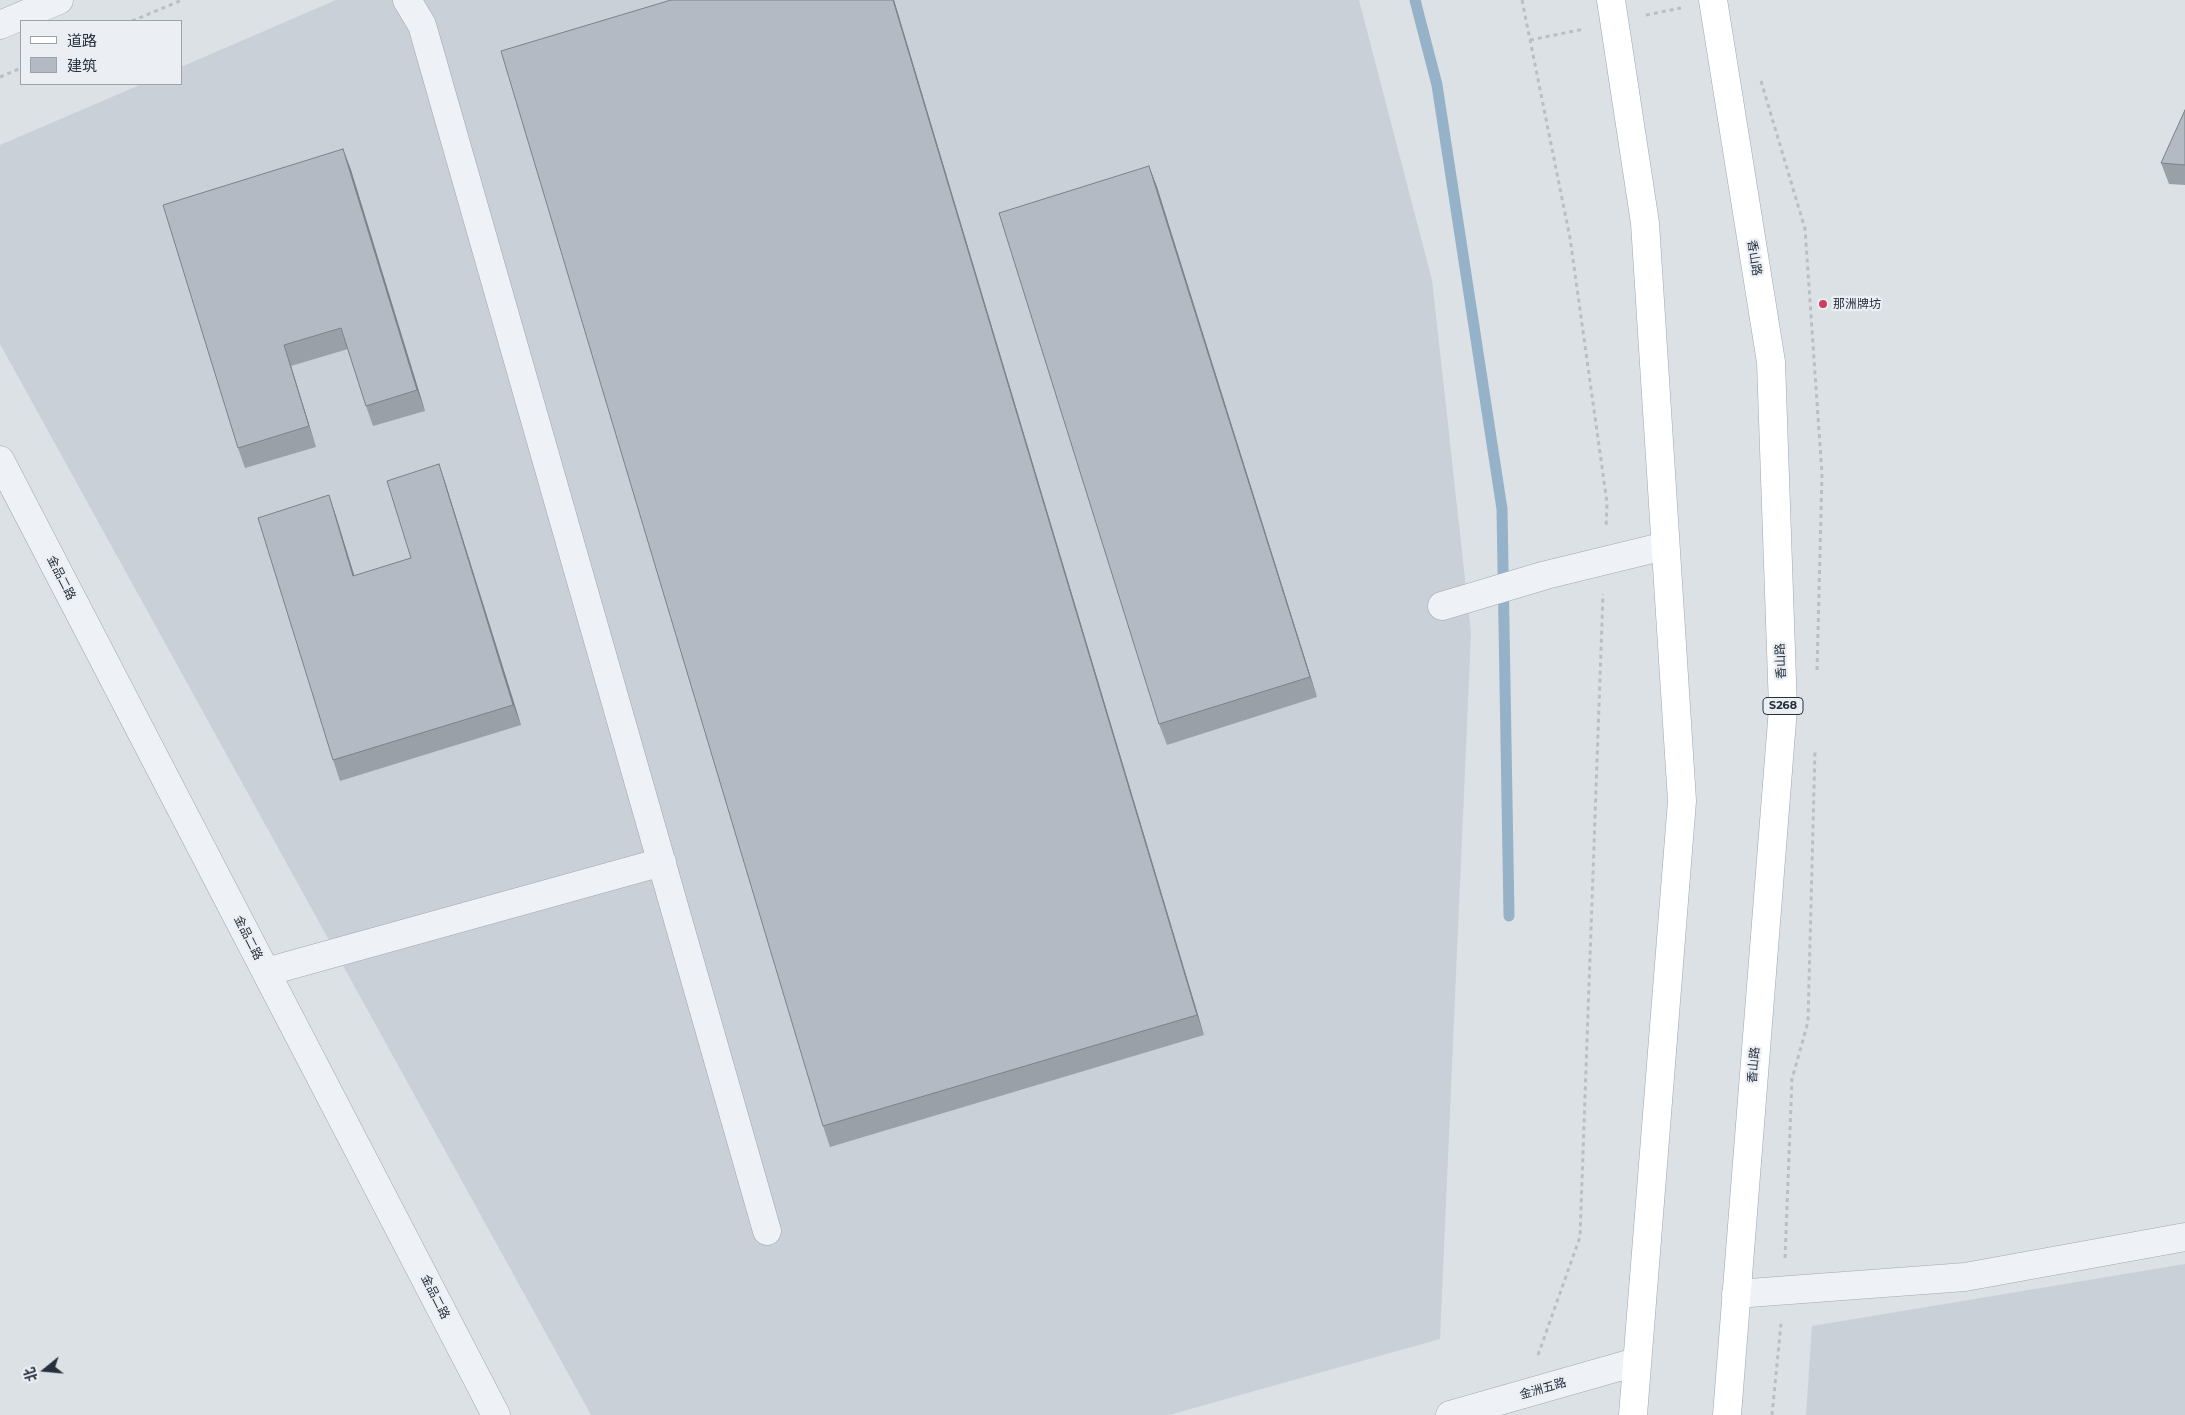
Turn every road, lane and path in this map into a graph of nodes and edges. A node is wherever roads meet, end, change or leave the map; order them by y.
1 (59, 0) edge
2 (182, 0) edge
3 (407, 0) edge
4 (1522, 0) edge
5 (1611, 0) edge
6 (1713, 0) edge
7 (134, 20) edge
8 (0, 25) edge
9 (20, 68) edge
10 (0, 77) edge
11 (0, 460) edge
12 (1666, 546) junction
13 (1604, 560) junction
14 (1442, 606) dead end
15 (662, 862) junction
16 (266, 972) junction
17 (767, 1231) dead end
18 (2185, 1237) edge
19 (1736, 1294) junction
20 (1636, 1362) junction
21 (1530, 1393) junction
22 (496, 1415) edge
23 (1450, 1415) edge
24 (1633, 1415) edge
25 (1727, 1415) edge

1 - 8 street
2 - 7 path
3 - 15 street
4 - 13 path
5 - 12 main road
6 - 19 main road, 香山路 / S268
9 - 10 path
11 - 16 street, 金品二路
12 - 13 street
12 - 20 main road
13 - 14 street
13 - 21 path
15 - 16 street
15 - 17 street
16 - 22 street, 金品二路
18 - 19 street
19 - 25 main road, 香山路 / S268
20 - 21 street, 金洲五路
20 - 24 main road
21 - 23 street, 金洲五路

